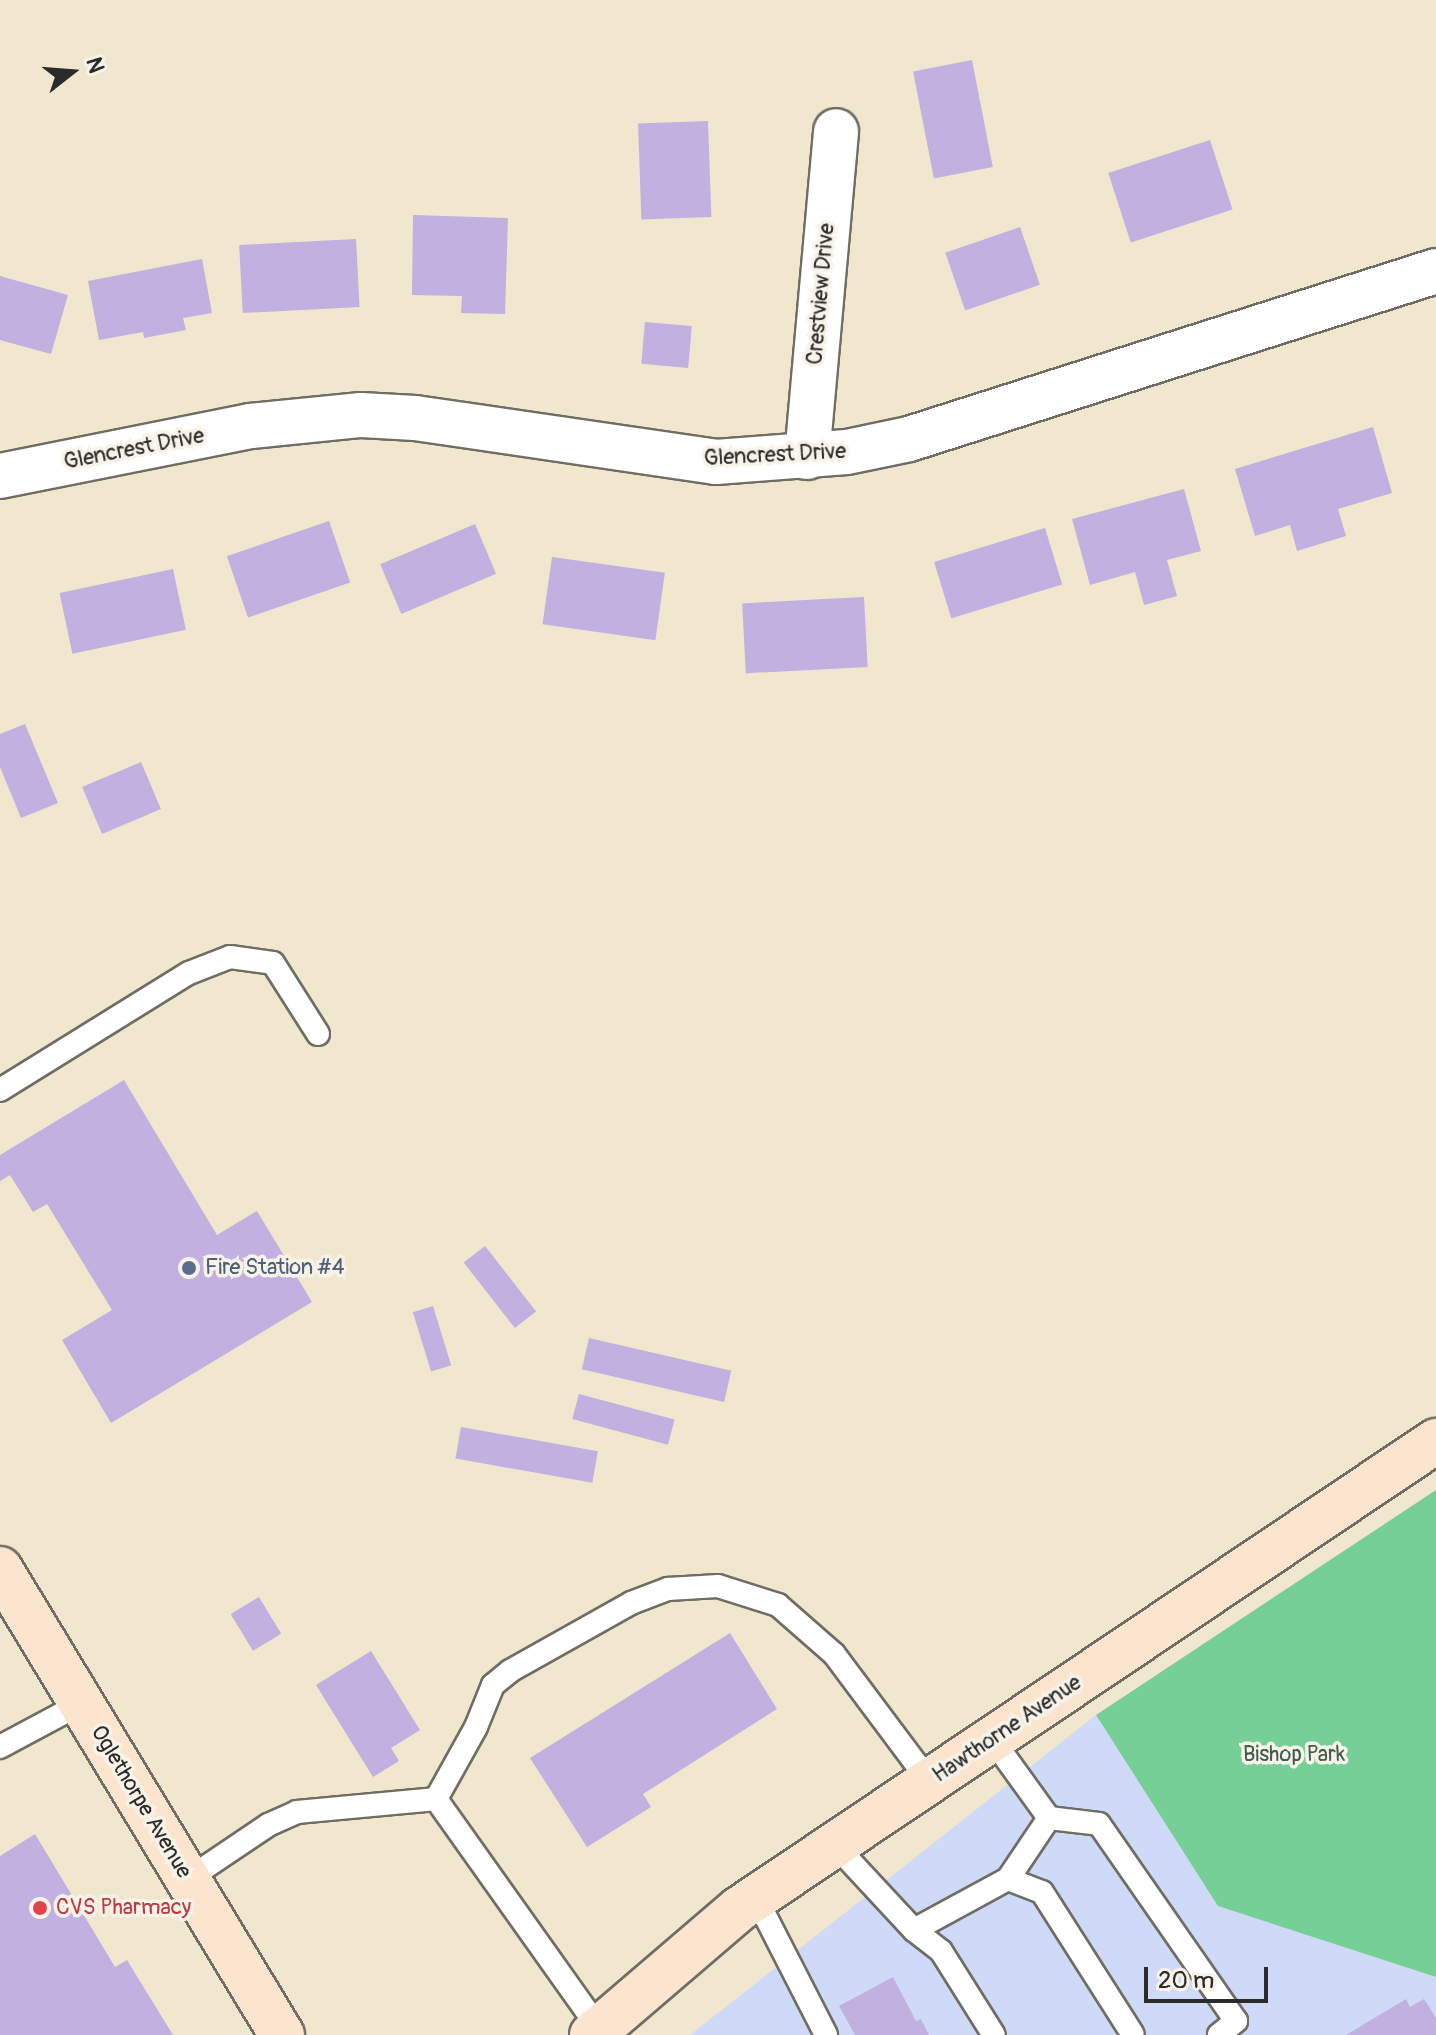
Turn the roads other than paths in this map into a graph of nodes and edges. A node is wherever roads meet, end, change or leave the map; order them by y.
1 (836, 131) dead end
2 (1436, 271) edge
3 (807, 457) junction
4 (0, 476) edge
5 (318, 1034) dead end
6 (0, 1090) edge
7 (1436, 1441) edge
8 (0, 1569) edge
9 (11, 1612) edge
10 (82, 1703) junction
11 (992, 1739) junction
12 (0, 1747) edge
13 (929, 1781) junction
14 (436, 1799) junction
15 (1049, 1818) junction
16 (835, 1845) junction
17 (188, 1879) junction
18 (1008, 1879) junction
19 (756, 1898) junction
20 (914, 1930) junction
21 (1228, 2028) edge
22 (595, 2032) edge
23 (282, 2035) edge
24 (826, 2035) edge
25 (994, 2035) edge
26 (1133, 2035) edge

1 - 3 street, Crestview Drive
2 - 3 street, Glencrest Drive
3 - 4 street, Glencrest Drive
5 - 6 lane
7 - 11 main road, Hawthorne Avenue
8 - 9 main road, Oglethorpe Avenue
9 - 10 main road, Oglethorpe Avenue
10 - 12 lane
10 - 17 main road, Oglethorpe Avenue
11 - 13 main road, Hawthorne Avenue
11 - 15 lane
13 - 14 lane
13 - 16 main road, Hawthorne Avenue
14 - 17 lane
14 - 22 lane
15 - 18 lane
15 - 21 lane
16 - 19 main road, Hawthorne Avenue
16 - 20 lane
17 - 23 main road, Oglethorpe Avenue
18 - 20 lane
18 - 26 lane
19 - 22 main road, Hawthorne Avenue
19 - 24 lane
20 - 25 lane

